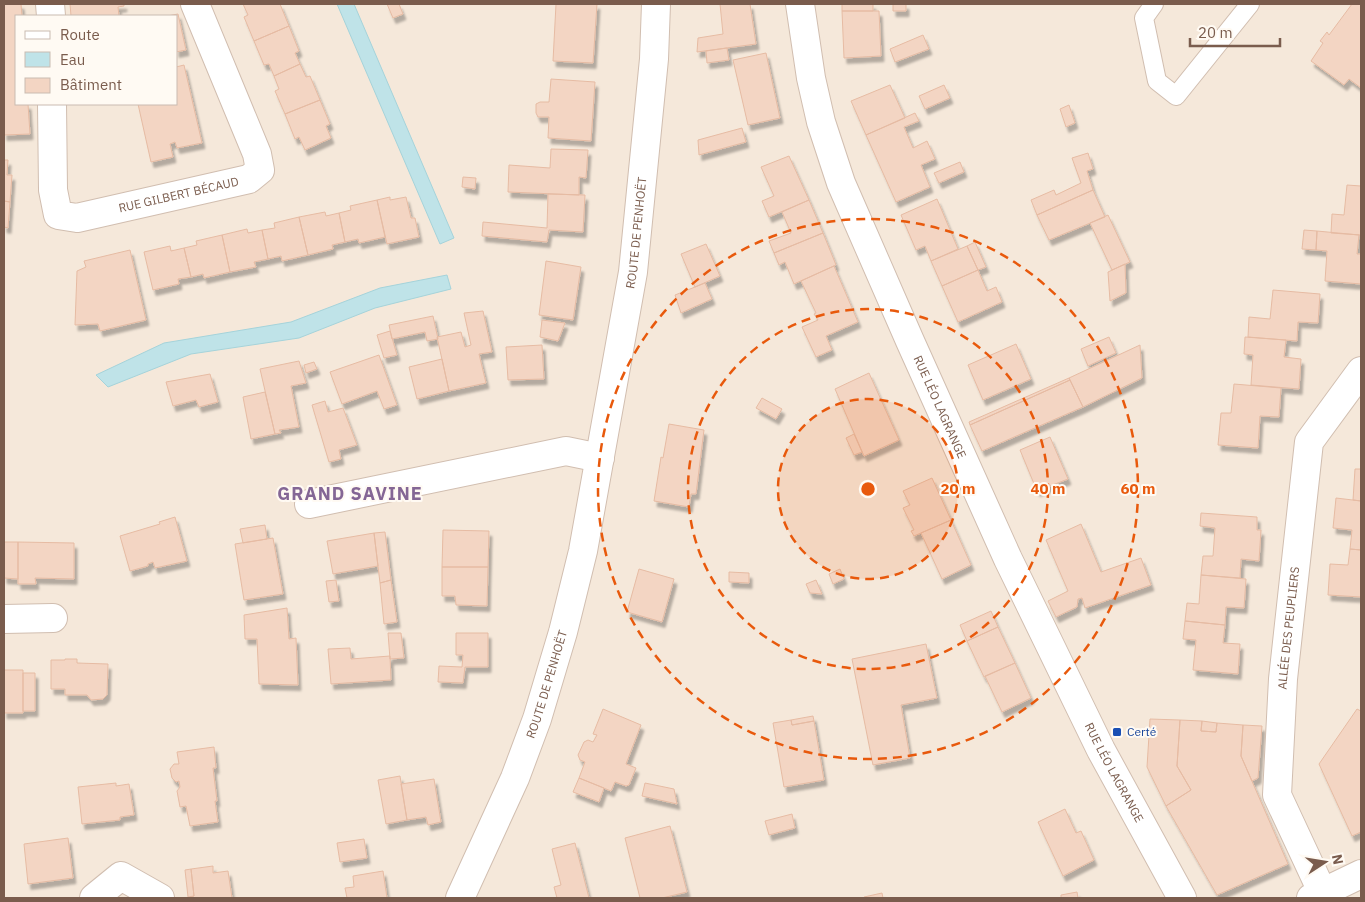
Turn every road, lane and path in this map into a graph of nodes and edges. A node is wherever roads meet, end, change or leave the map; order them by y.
1 (195, 4) edge
2 (656, 4) edge
3 (800, 4) edge
4 (1154, 4) edge
5 (1250, 4) edge
6 (52, 105) edge
7 (1361, 371) edge
8 (600, 458) junction
9 (309, 504) dead end
10 (53, 618) dead end
11 (4, 619) edge
12 (1361, 874) edge
13 (1320, 896) edge
14 (94, 898) edge
15 (160, 898) edge
16 (460, 898) edge
17 (1182, 898) edge

1 - 6 street, RUE GILBERT BÉCAUD
2 - 8 street, ROUTE DE PENHOËT
3 - 17 street, RUE LÉO LAGRANGE
4 - 5 lane
7 - 13 street, ALLÉE DES PEUPLIERS
8 - 9 street
8 - 16 street, ROUTE DE PENHOËT
10 - 11 street
12 - 13 street
14 - 15 street

